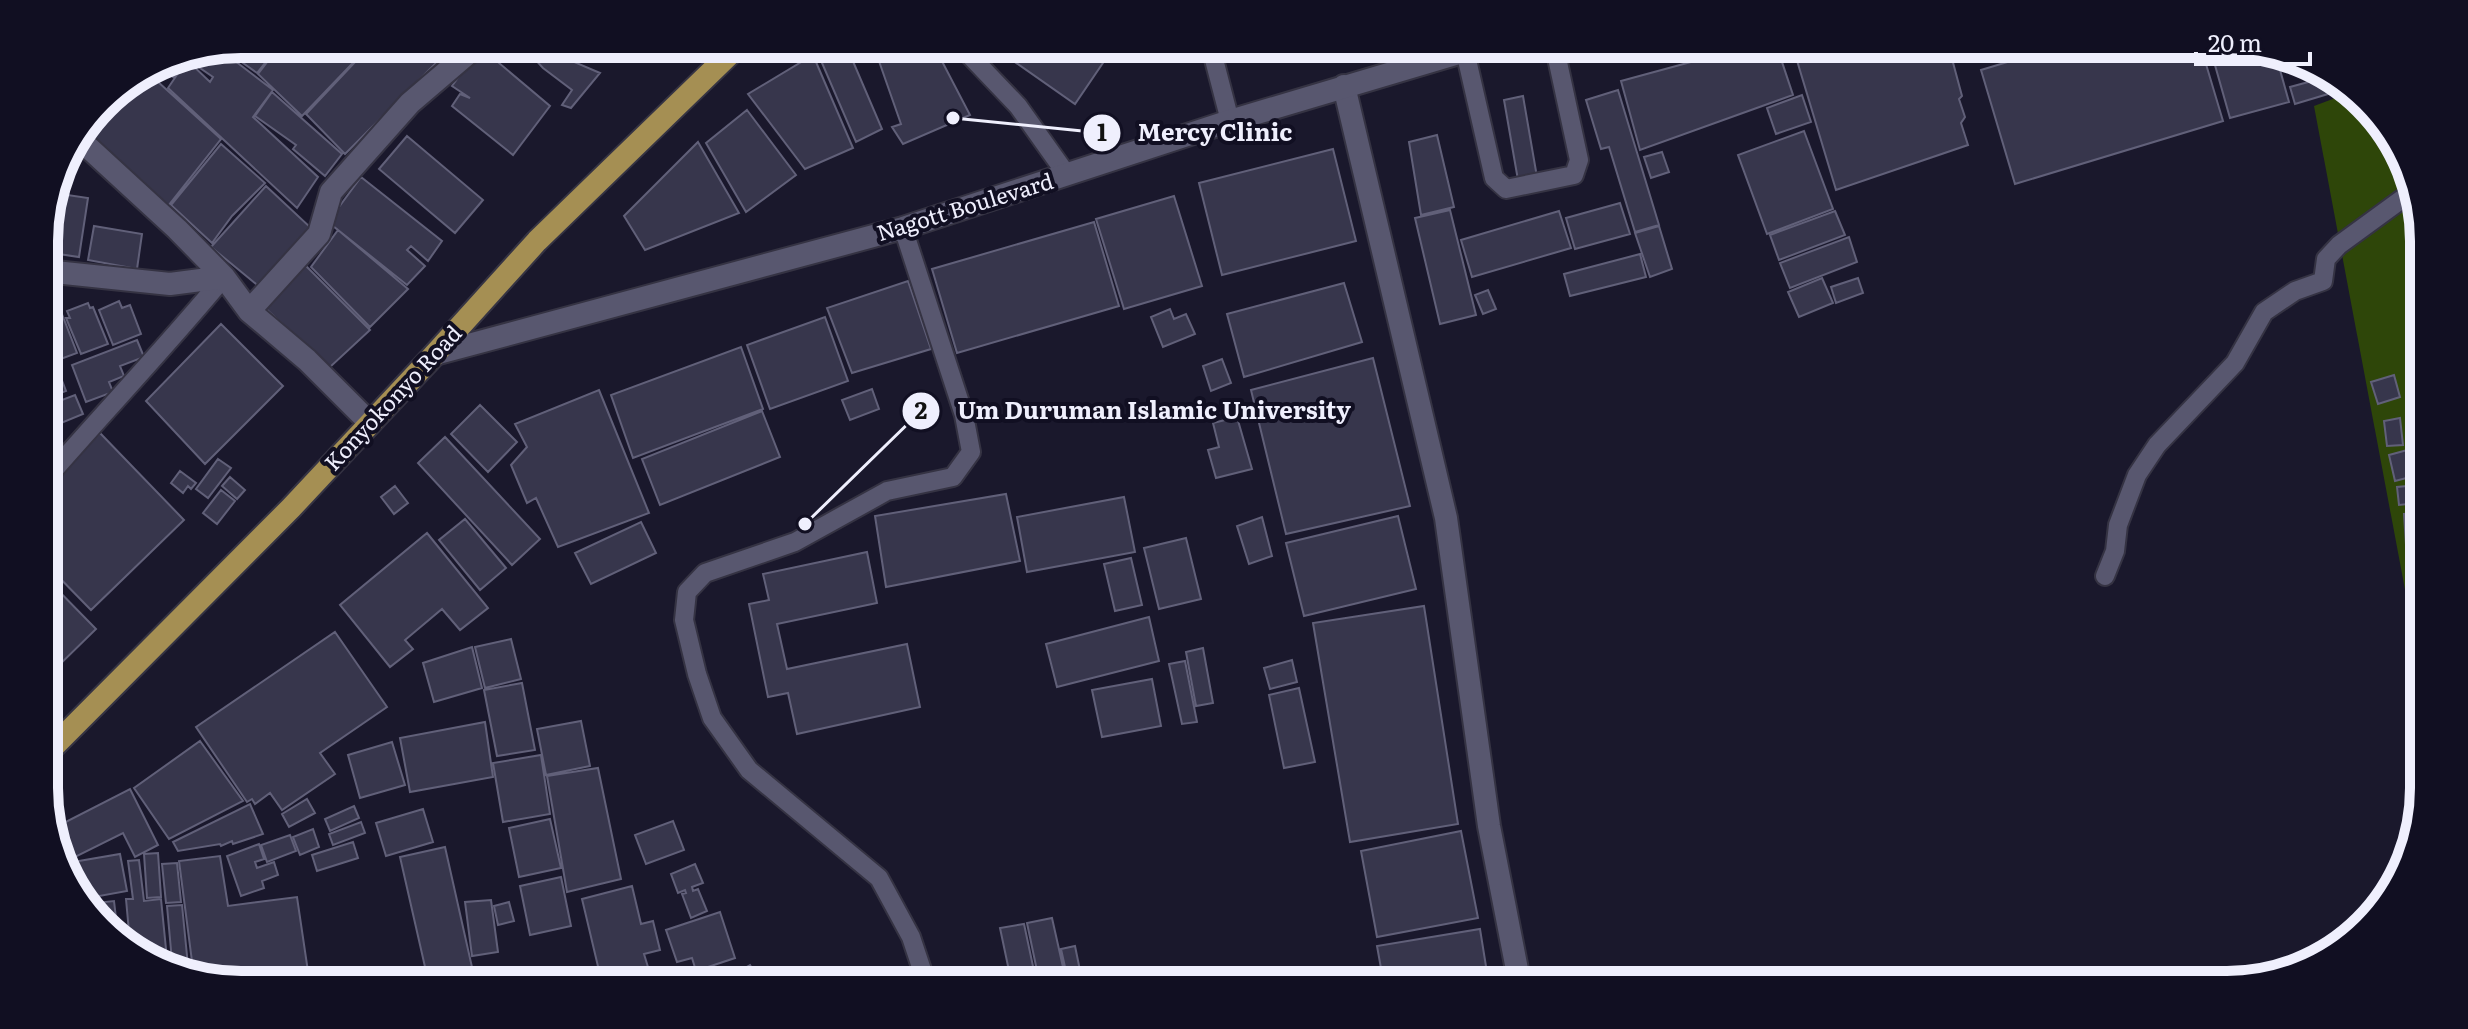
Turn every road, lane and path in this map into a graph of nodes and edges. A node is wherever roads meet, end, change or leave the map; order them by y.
1 (463, 58) edge
2 (726, 58) edge
3 (972, 58) edge
4 (1214, 58) edge
5 (1441, 58) edge
6 (1467, 58) edge
7 (1557, 58) edge
8 (1344, 86) junction
9 (1230, 121) junction
10 (86, 145) edge
11 (1067, 175) junction
12 (2405, 197) edge
13 (903, 228) junction
14 (58, 272) edge
15 (224, 277) junction
16 (249, 311) junction
17 (435, 354) junction
18 (370, 423) junction
19 (58, 465) edge
20 (2105, 576) dead end
21 (58, 742) edge
22 (922, 971) edge
23 (1517, 971) edge

1 - 16 street
2 - 17 main road, Konyokonyo Road
3 - 11 lane
4 - 9 lane
5 - 8 street, Nagott Boulevard
6 - 7 lane
8 - 9 street, Nagott Boulevard
8 - 23 street
9 - 11 street, Nagott Boulevard
10 - 15 street
11 - 13 street, Nagott Boulevard
12 - 20 lane
13 - 17 street, Nagott Boulevard
13 - 22 lane
14 - 15 street
15 - 16 street
15 - 19 lane
16 - 18 street
17 - 18 main road, Konyokonyo Road
18 - 21 main road, Konyokonyo Road

